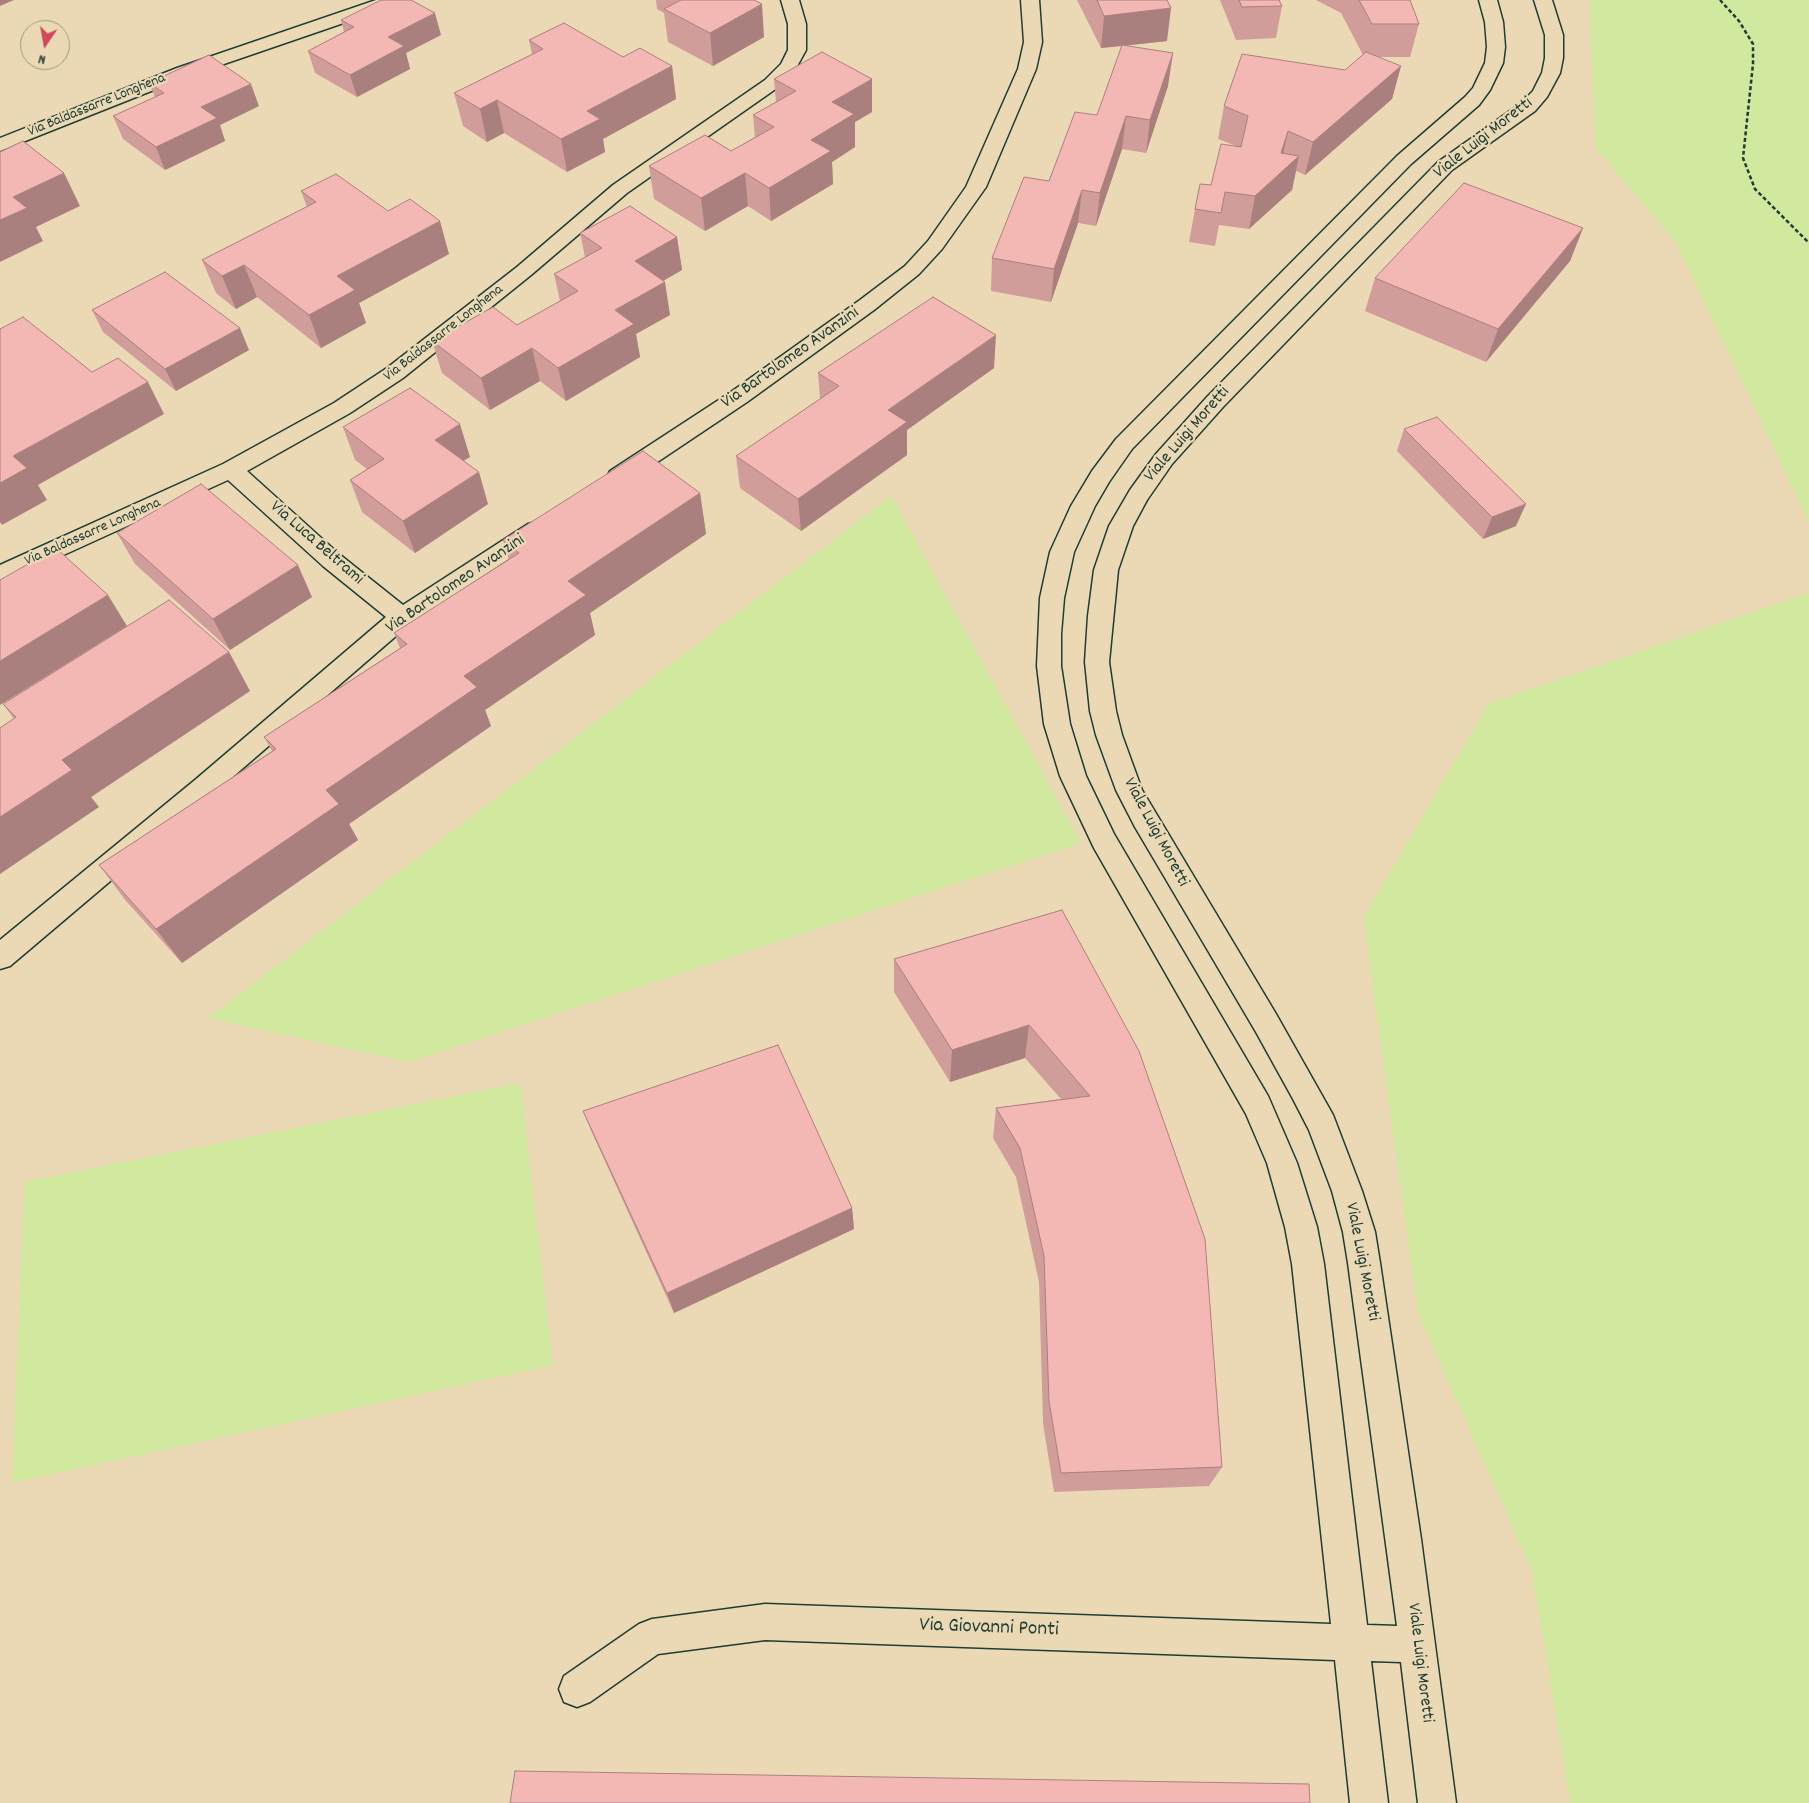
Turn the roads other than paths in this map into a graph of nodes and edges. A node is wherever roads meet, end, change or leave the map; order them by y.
1 (393, 0) edge
2 (790, 0) edge
3 (1030, 0) edge
4 (1488, 0) edge
5 (1535, 11) edge
6 (1536, 64) dead end
7 (1537, 99) junction
8 (0, 145) edge
9 (232, 470) junction
10 (599, 490) edge
11 (550, 522) edge
12 (0, 575) edge
13 (402, 617) junction
14 (0, 957) edge
15 (1352, 1644) junction
16 (1417, 1644) junction
17 (578, 1689) dead end
18 (1369, 1803) edge
19 (1437, 1803) edge

1 - 8 street, Via Baldassarre Longhena
2 - 9 street, Via Baldassarre Longhena
3 - 10 street, Via Bartolomeo Avanzini
4 - 15 street, Viale Luigi Moretti
5 - 7 street, Viale Luigi Moretti
6 - 7 street
7 - 16 street, Viale Luigi Moretti
9 - 12 street, Via Baldassarre Longhena
9 - 13 street, Via Luca Beltrami
11 - 13 street, Via Bartolomeo Avanzini
13 - 14 street, Via Bartolomeo Avanzini
15 - 16 street, Via Giovanni Ponti
15 - 17 street, Via Giovanni Ponti
15 - 18 street, Viale Luigi Moretti
16 - 19 street, Viale Luigi Moretti

